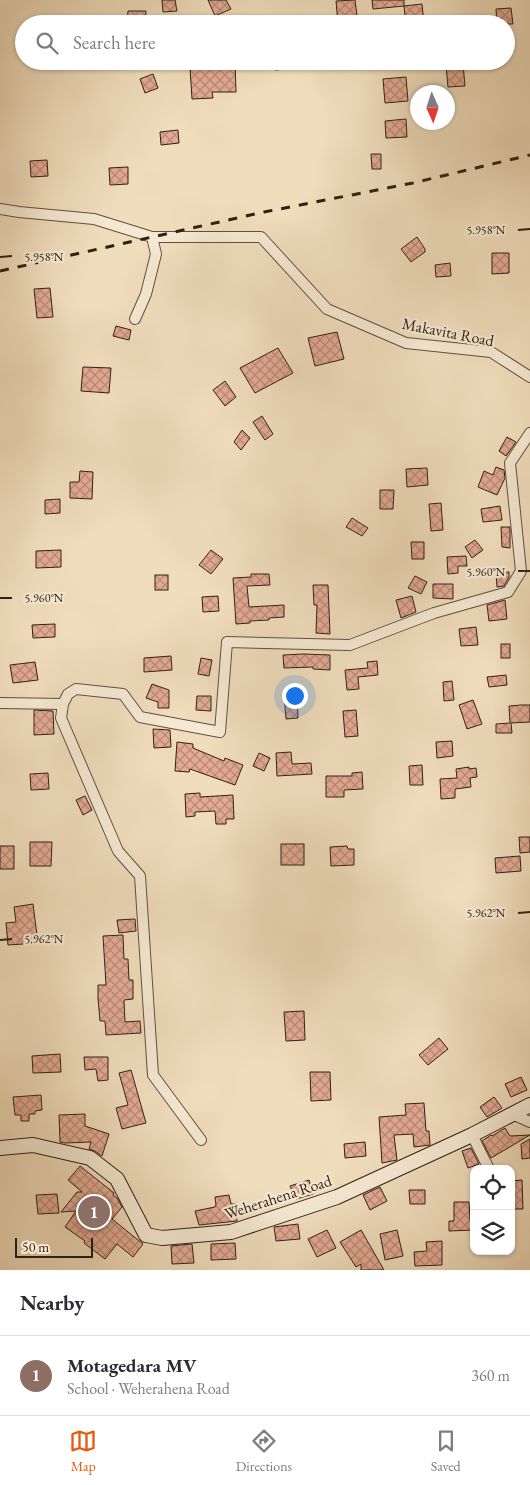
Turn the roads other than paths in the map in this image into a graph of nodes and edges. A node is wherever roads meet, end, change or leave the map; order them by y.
1 (0, 209) edge
2 (152, 237) junction
3 (135, 318) dead end
4 (530, 377) edge
5 (530, 433) edge
6 (0, 703) edge
7 (63, 704) junction
8 (530, 1105) edge
9 (512, 1114) junction
10 (530, 1122) edge
11 (472, 1135) junction
12 (201, 1140) dead end
13 (0, 1148) edge
14 (487, 1165) edge

1 - 2 street, Makavita Road
2 - 3 street
2 - 4 street, Makavita Road
5 - 7 street
6 - 7 street
7 - 12 street
8 - 9 main road, Weherahena Road
9 - 10 street
9 - 11 main road, Weherahena Road
11 - 13 main road, Weherahena Road
11 - 14 street

